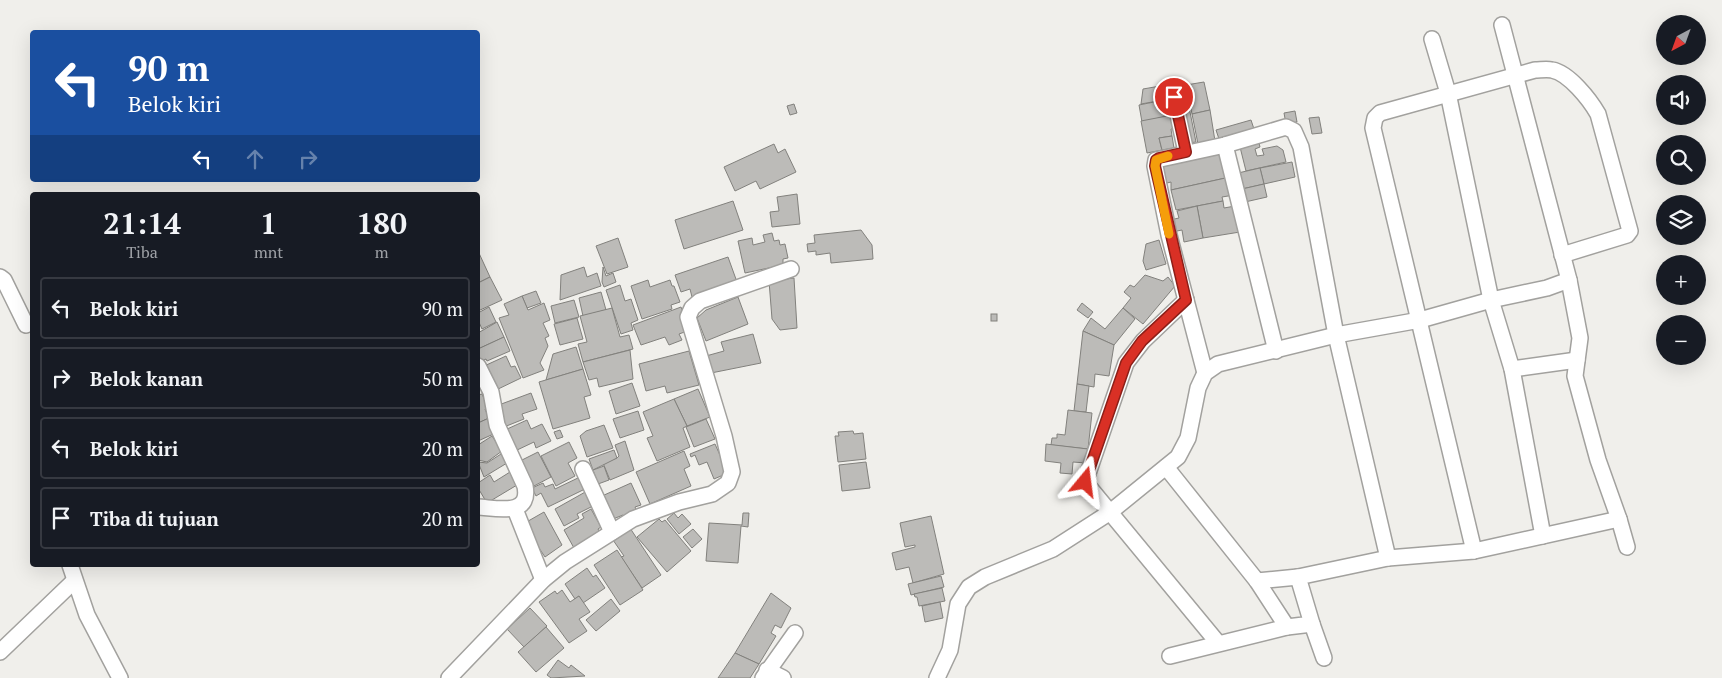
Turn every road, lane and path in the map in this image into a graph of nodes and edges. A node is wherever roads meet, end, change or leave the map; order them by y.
1 (1502, 25) dead end
2 (1432, 39) dead end
3 (1516, 77) junction
4 (1448, 93) junction
5 (1174, 97) dead end
6 (1225, 145) junction
7 (1186, 152) junction
8 (1562, 255) junction
9 (791, 269) dead end
10 (0, 277) edge
11 (1569, 280) junction
12 (1186, 300) junction
13 (1491, 300) junction
14 (1420, 320) junction
15 (26, 325) dead end
16 (1336, 335) junction
17 (1276, 351) junction
18 (1577, 360) junction
19 (1512, 369) junction
20 (480, 370) edge
21 (1205, 373) junction
22 (1166, 467) junction
23 (583, 470) dead end
24 (480, 507) edge
25 (515, 508) junction
26 (1109, 513) junction
27 (1619, 519) junction
28 (612, 532) junction
29 (1543, 536) junction
30 (1627, 547) dead end
31 (1474, 551) junction
32 (1388, 558) junction
33 (70, 567) edge
34 (1298, 577) junction
35 (543, 580) junction
36 (74, 581) junction
37 (1257, 581) junction
38 (1312, 624) junction
39 (1287, 627) junction
40 (795, 633) dead end
41 (1218, 643) junction
42 (0, 652) edge
43 (1170, 656) dead end
44 (1324, 658) dead end
45 (765, 674) edge
46 (120, 678) edge
47 (449, 678) edge
48 (783, 678) edge
49 (937, 678) edge

1 - 3 street
2 - 4 street
3 - 4 street
3 - 8 street
3 - 8 street
4 - 13 street
4 - 14 street
5 - 7 street
6 - 7 street
6 - 16 street
6 - 17 street
7 - 12 street
8 - 11 street
9 - 28 street
10 - 15 street
11 - 13 street
11 - 18 street
12 - 21 street
12 - 26 street
13 - 14 street
13 - 19 street
14 - 16 street
14 - 31 street
16 - 17 street
16 - 32 street
17 - 21 street
18 - 19 street
18 - 27 street
19 - 29 street
20 - 25 street
21 - 22 street
22 - 26 street
22 - 37 street
23 - 28 street
24 - 25 street
25 - 35 street
26 - 41 street
26 - 49 street
27 - 29 street
27 - 30 street
28 - 35 street
29 - 31 street
31 - 32 street
32 - 34 street
33 - 36 street
34 - 37 street
34 - 38 street
35 - 47 street
36 - 42 street
36 - 46 street
37 - 39 street
38 - 39 street
38 - 44 street
39 - 41 street
40 - 45 street
41 - 43 street
45 - 48 street

